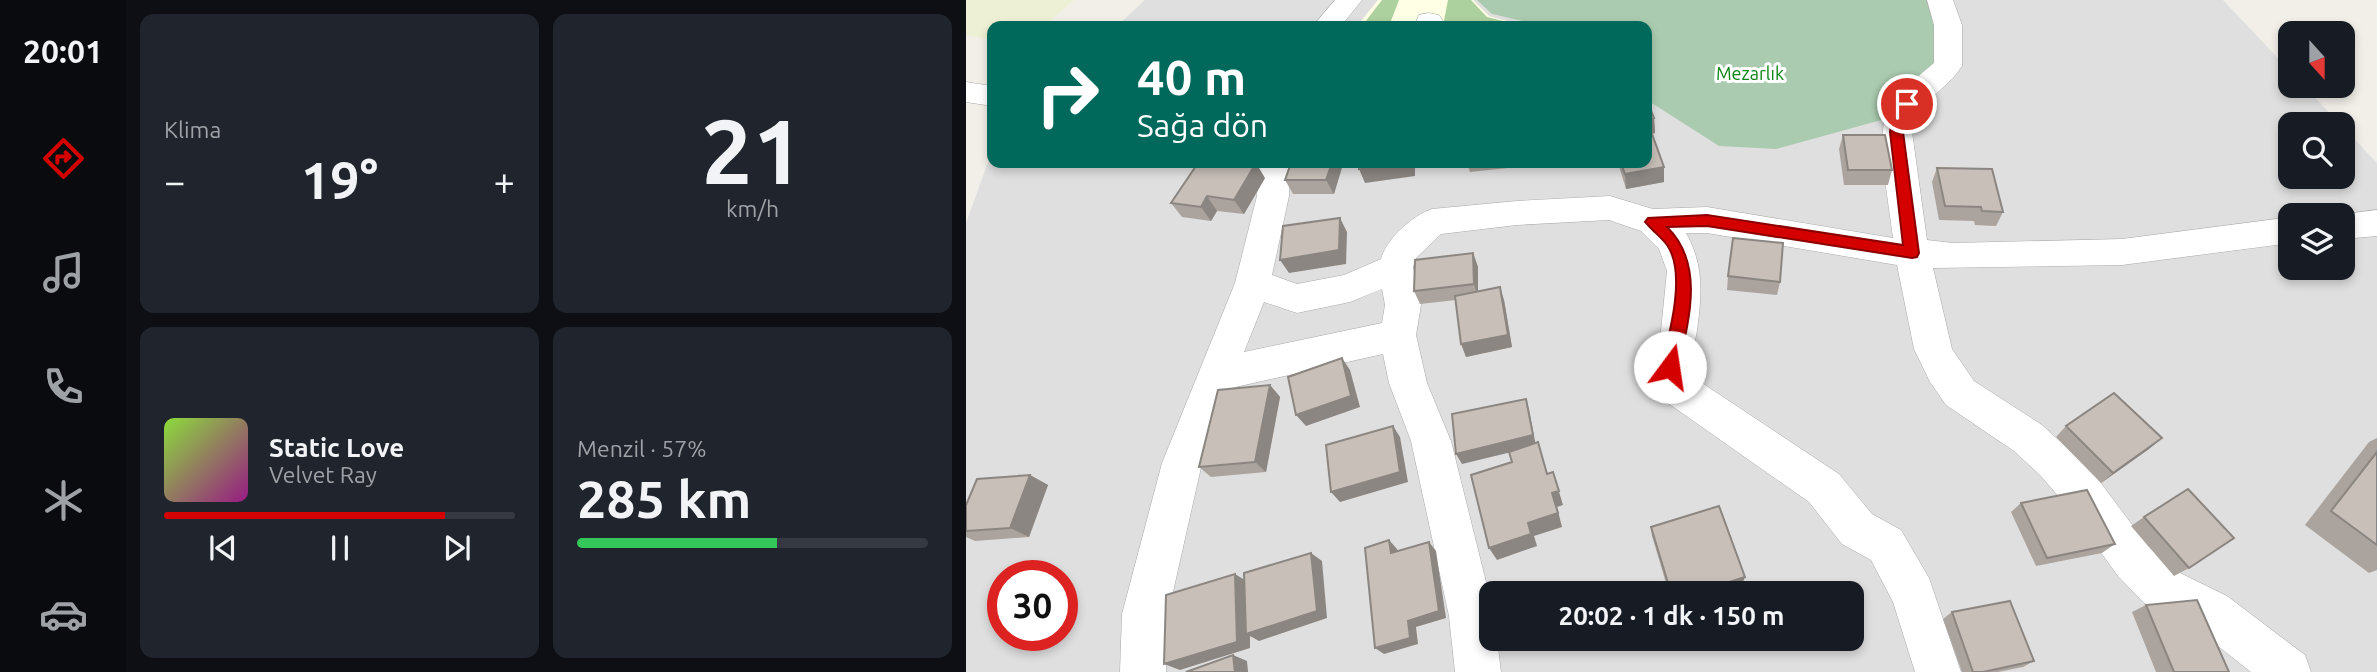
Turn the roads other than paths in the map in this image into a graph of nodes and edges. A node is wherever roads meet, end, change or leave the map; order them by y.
1 (1349, 0) edge
2 (1940, 0) edge
3 (1331, 21) edge
4 (966, 92) edge
5 (987, 95) edge
6 (1275, 168) edge
7 (1653, 222) junction
8 (2377, 223) edge
9 (2355, 225) edge
10 (2278, 232) edge
11 (1912, 253) junction
12 (1396, 267) junction
13 (1253, 283) junction
14 (1398, 335) junction
15 (1219, 373) junction
16 (1143, 672) edge
17 (1478, 672) edge
18 (1938, 672) edge
19 (2288, 672) edge

1 - 3 street
2 - 11 street
4 - 5 street
6 - 13 street
7 - 11 street
7 - 12 street
7 - 18 street
8 - 9 street
10 - 11 street
11 - 19 street
12 - 13 street
12 - 14 street
13 - 15 street
14 - 15 street
14 - 17 street
15 - 16 street

